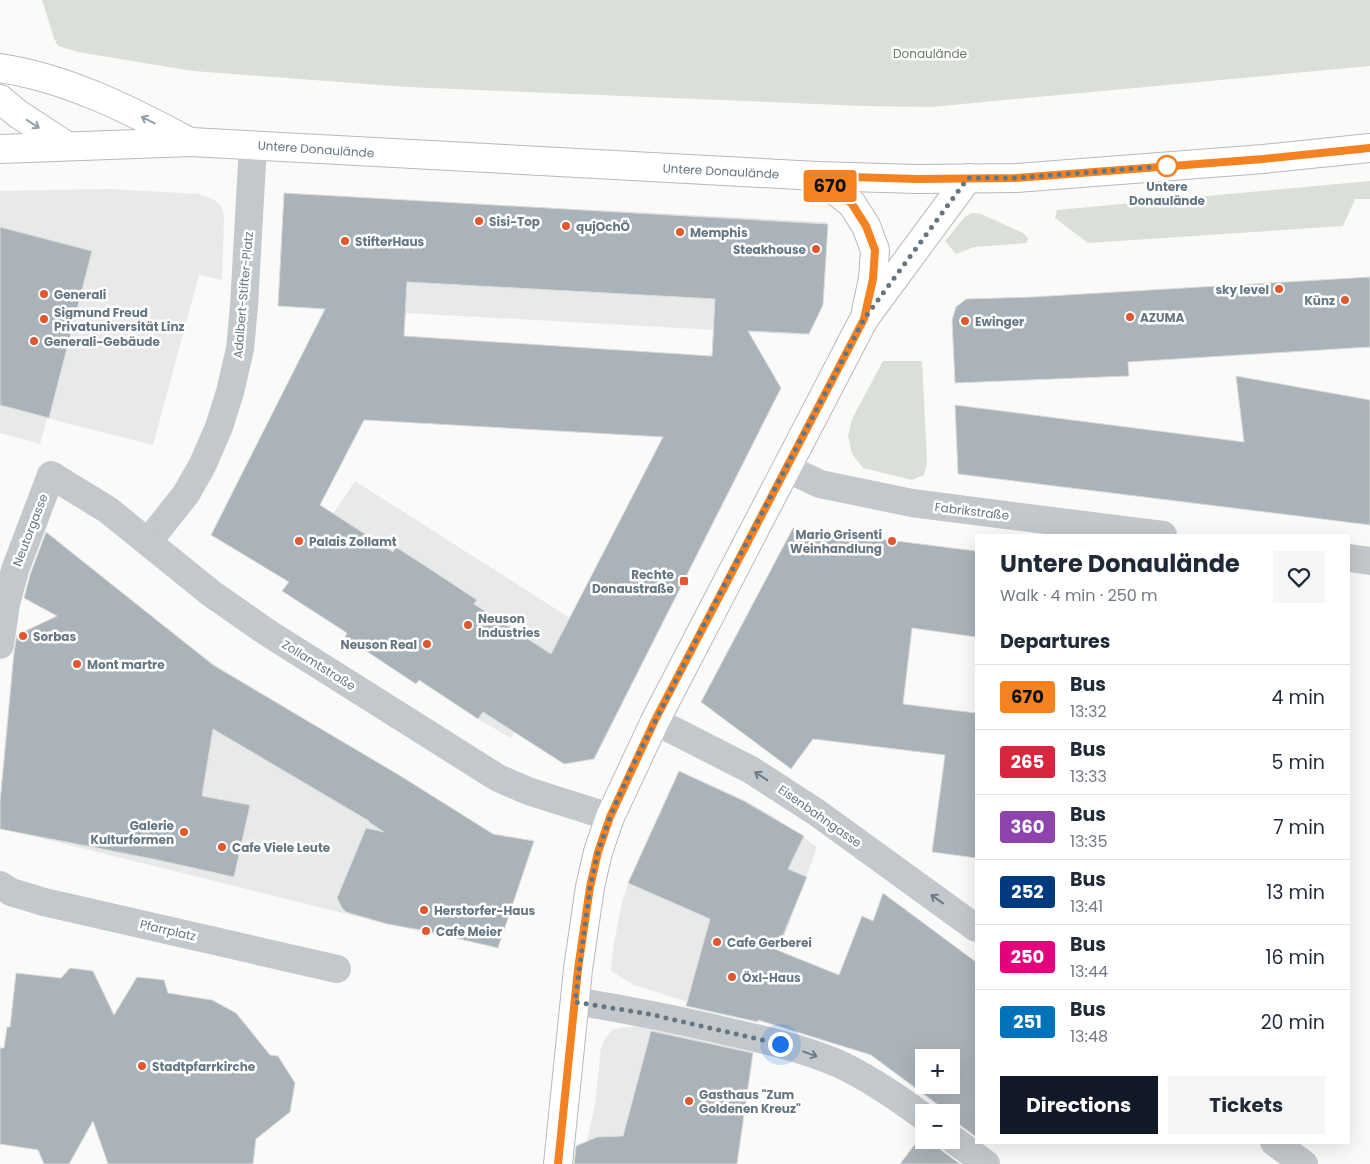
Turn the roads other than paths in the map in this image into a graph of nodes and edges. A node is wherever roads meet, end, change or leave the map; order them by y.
1 (0, 68) edge
2 (0, 99) edge
3 (191, 142) junction
4 (254, 145) junction
5 (67, 146) junction
6 (1370, 148) edge
7 (0, 149) edge
8 (817, 176) junction
9 (968, 178) junction
10 (864, 319) junction
11 (786, 468) junction
12 (50, 475) joint
13 (1155, 534) edge
14 (148, 542) junction
15 (1350, 558) edge
16 (1370, 561) edge
17 (7, 567) edge
18 (0, 645) edge
19 (655, 720) junction
20 (610, 817) junction
21 (0, 885) edge
22 (975, 927) edge
23 (337, 969) dead end
24 (575, 1002) junction
25 (915, 1111) edge
26 (1277, 1144) edge
27 (960, 1145) edge
28 (558, 1164) edge
29 (986, 1164) edge
30 (1304, 1164) edge

3 -> 1 main road, Untere Donaulände
2 -> 5 main road
3 - 4 main road, Untere Donaulände
3 - 5 main road, Untere Donaulände
4 - 8 main road, Untere Donaulände
4 - 14 street, Adalbert-Stifter-Platz
5 - 7 main road, Untere Donaulände
6 - 9 main road, Untere Donaulände
8 - 9 main road, Untere Donaulände
8 - 10 main road
9 - 10 main road
10 - 11 main road
11 - 13 street, Fabrikstraße
11 - 19 main road
12 - 14 street, Zollamtstraße
12 - 17 street, Neutorgasse
14 - 20 street, Zollamtstraße
15 - 16 street
17 - 18 street, Neutorgasse
19 - 20 main road
22 -> 19 street, Eisenbahngasse
20 - 24 main road
21 - 23 street, Pfarrplatz
24 -> 25 street
24 - 28 main road
26 - 30 street
27 - 29 street

